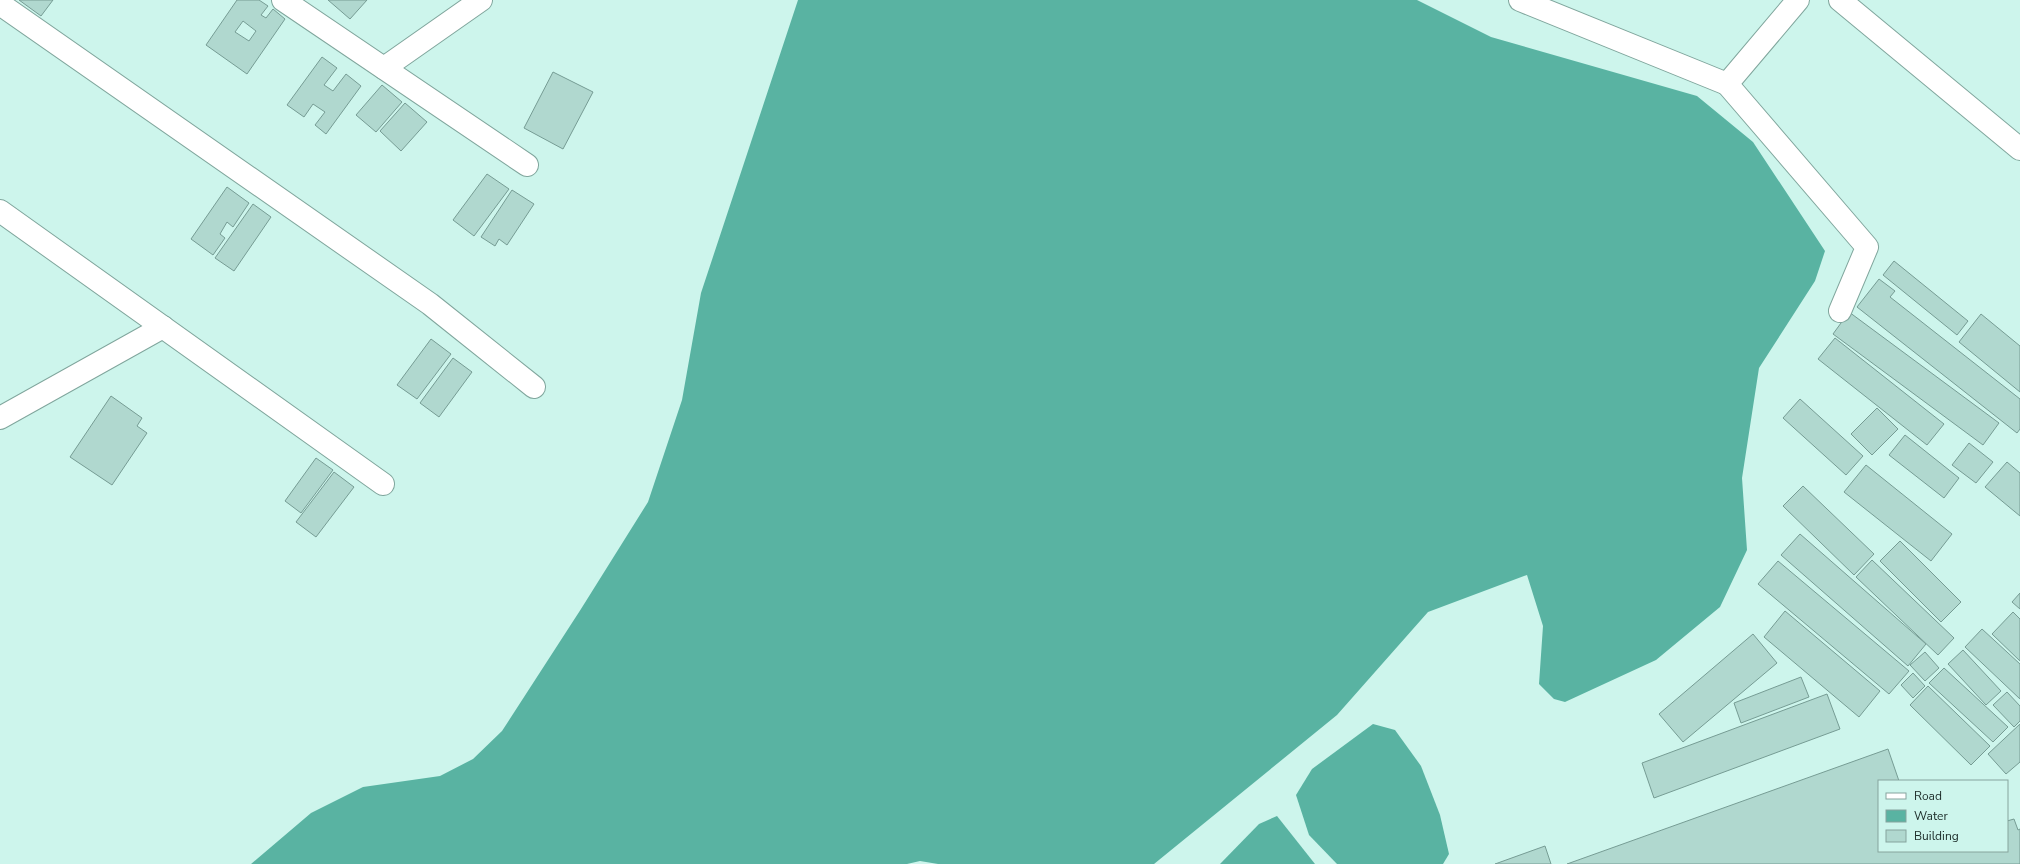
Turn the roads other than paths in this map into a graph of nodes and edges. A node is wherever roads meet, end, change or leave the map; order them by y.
1 (282, 0) edge
2 (481, 0) edge
3 (1520, 0) edge
4 (1798, 0) edge
5 (1840, 0) edge
6 (0, 4) edge
7 (384, 68) junction
8 (1726, 84) junction
9 (2020, 149) edge
10 (527, 165) dead end
11 (0, 210) edge
12 (1840, 311) dead end
13 (163, 327) junction
14 (534, 387) dead end
15 (0, 418) edge
16 (383, 484) dead end

1 - 7 street
2 - 7 street
3 - 8 street
4 - 8 street
5 - 9 street
6 - 14 street
7 - 10 street
8 - 12 street
11 - 13 street
13 - 15 street
13 - 16 street

